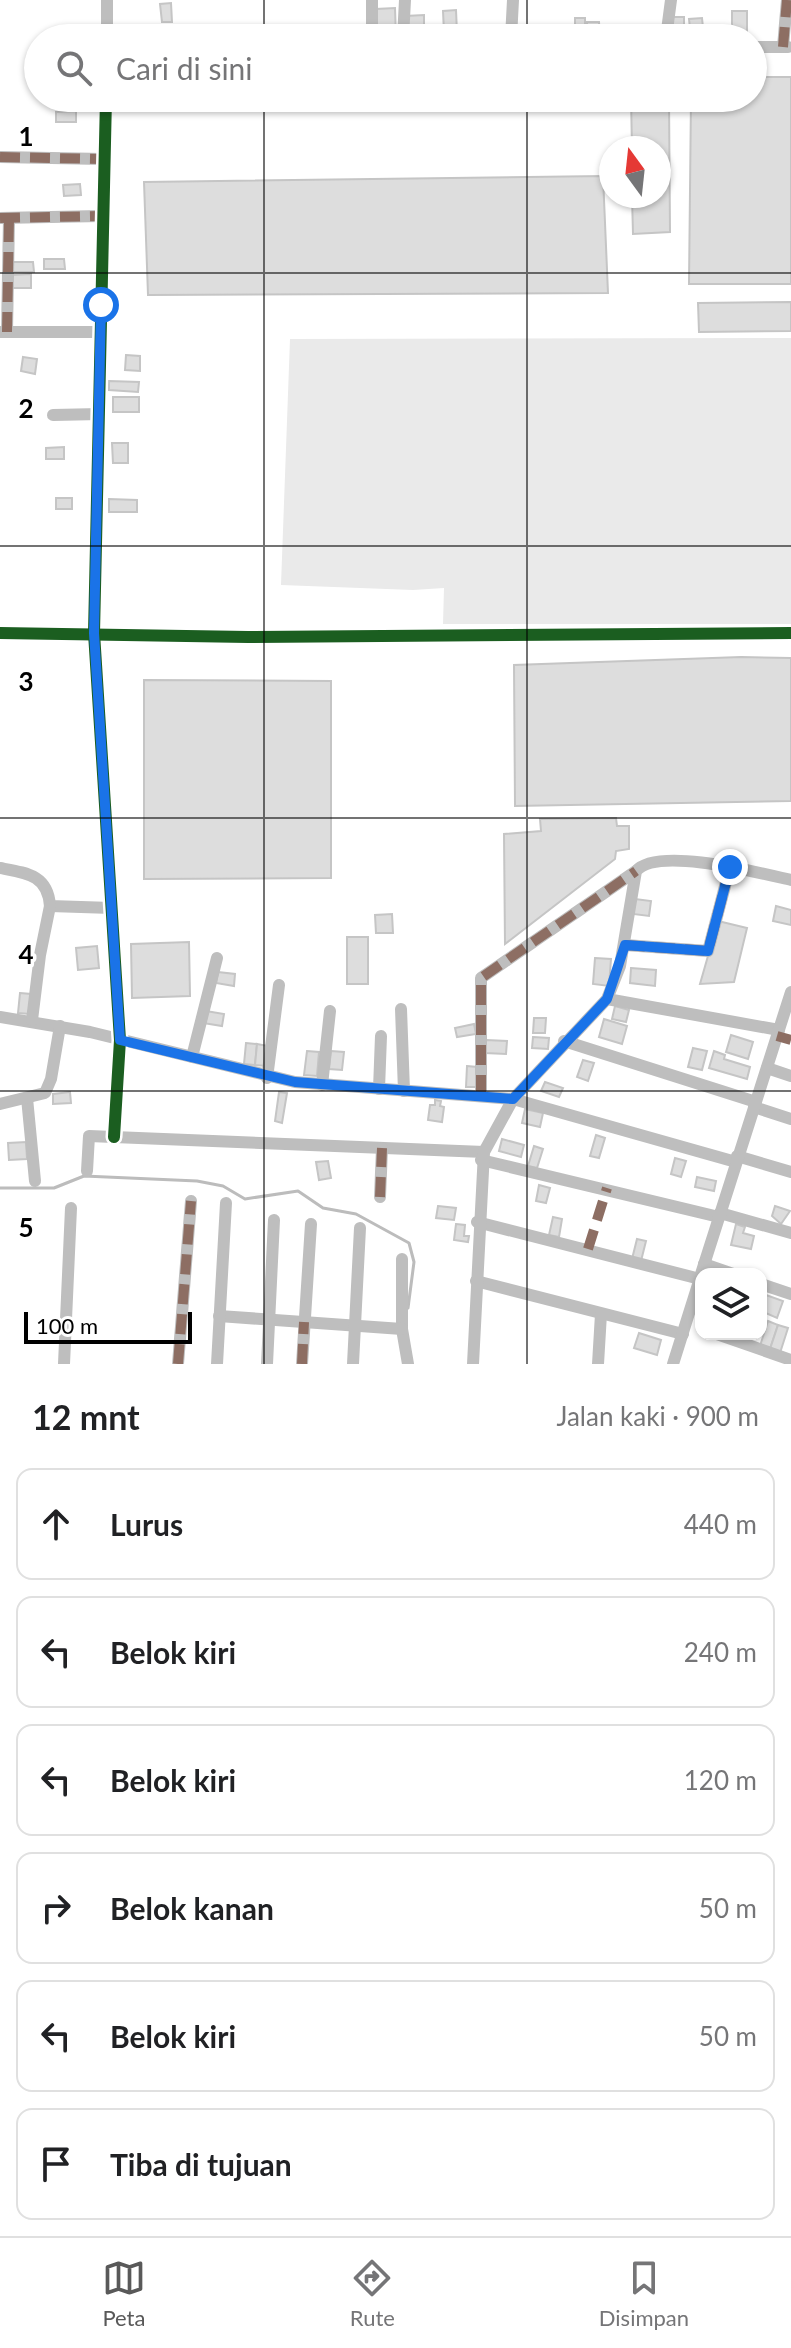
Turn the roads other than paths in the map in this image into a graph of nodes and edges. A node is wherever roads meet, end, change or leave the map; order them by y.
1 (107, 0) edge
2 (372, 0) edge
3 (405, 0) edge
4 (513, 0) edge
5 (671, 0) edge
6 (787, 0) edge
7 (107, 24) edge
8 (372, 24) edge
9 (404, 24) edge
10 (512, 24) edge
11 (668, 24) edge
12 (787, 47) edge
13 (105, 112) edge
14 (0, 157) edge
15 (103, 159) junction
16 (101, 216) junction
17 (5, 218) edge
18 (4, 332) edge
19 (102, 332) junction
20 (100, 414) junction
21 (53, 415) dead end
22 (0, 633) edge
23 (94, 633) junction
24 (791, 633) edge
25 (730, 867) junction
26 (0, 868) edge
27 (636, 871) junction
28 (791, 880) edge
29 (50, 906) junction
30 (112, 908) junction
31 (625, 945) junction
32 (217, 958) dead end
33 (279, 985) dead end
34 (607, 999) junction
35 (790, 999) edge
36 (401, 1009) dead end
37 (330, 1011) dead end
38 (0, 1017) edge
39 (32, 1020) junction
40 (60, 1026) junction
41 (778, 1033) junction
42 (381, 1036) dead end
43 (120, 1040) junction
44 (791, 1040) edge
45 (564, 1041) junction
46 (192, 1057) junction
47 (767, 1068) junction
48 (791, 1076) edge
49 (267, 1078) junction
50 (322, 1085) junction
51 (379, 1089) junction
52 (404, 1091) junction
53 (481, 1095) junction
54 (27, 1098) junction
55 (513, 1099) junction
56 (0, 1104) edge
57 (755, 1105) junction
58 (791, 1119) edge
59 (114, 1137) junction
60 (382, 1148) junction
61 (482, 1156) junction
62 (736, 1159) junction
63 (87, 1171) dead end
64 (791, 1172) edge
65 (35, 1181) dead end
66 (380, 1197) dead end
67 (191, 1201) dead end
68 (226, 1203) dead end
69 (71, 1208) dead end
70 (719, 1215) junction
71 (274, 1220) dead end
72 (477, 1222) junction
73 (311, 1224) dead end
74 (360, 1228) dead end
75 (791, 1233) edge
76 (402, 1259) dead end
77 (703, 1268) edge
78 (695, 1271) edge
79 (476, 1281) junction
80 (767, 1286) edge
81 (791, 1294) edge
82 (695, 1295) edge
83 (601, 1314) junction
84 (219, 1316) junction
85 (269, 1319) junction
86 (304, 1322) junction
87 (354, 1326) junction
88 (695, 1328) edge
89 (402, 1329) junction
90 (684, 1329) junction
91 (734, 1340) edge
92 (791, 1360) edge
93 (64, 1364) edge
94 (178, 1364) edge
95 (217, 1364) edge
96 (267, 1364) edge
97 (302, 1364) edge
98 (353, 1364) edge
99 (408, 1364) edge
100 (473, 1364) edge
101 (598, 1364) edge
102 (673, 1364) edge

1 - 7 street
2 - 8 street
3 - 9 street
4 - 10 street
5 - 11 street
6 - 12 street
13 - 15 street
14 - 15 street
15 - 16 street
16 - 17 street
16 - 19 street
17 - 18 street
18 - 19 street
19 - 20 street
20 - 21 street
20 - 23 street
22 - 23 street
23 - 24 street
23 - 30 street
25 - 27 street
25 - 28 street
25 - 31 street
26 - 29 street
27 - 31 street
27 - 53 street
29 - 30 street
29 - 39 street
30 - 43 street
31 - 34 street
32 - 46 street
33 - 49 street
34 - 41 street
34 - 45 street
35 - 41 street
36 - 52 street
37 - 50 street
38 - 39 street
39 - 40 street
40 - 43 street
40 - 54 street
41 - 44 street
41 - 47 street
42 - 51 street
43 - 46 street
43 - 59 street
45 - 55 street
45 - 57 street
46 - 49 street
47 - 48 street
47 - 57 street
49 - 50 street
50 - 51 street
51 - 52 street
52 - 53 street
53 - 55 street
54 - 56 street
54 - 65 street
55 - 61 street
55 - 62 street
57 - 58 street
57 - 62 street
59 - 60 street
59 - 63 street
60 - 61 street
60 - 66 street
61 - 70 street
61 - 72 street
62 - 64 street
62 - 70 street
67 - 94 street
68 - 84 street
69 - 93 street
70 - 75 street
70 - 77 street
71 - 85 street
72 - 78 street
72 - 79 street
73 - 86 street
74 - 87 street
76 - 89 street
79 - 83 street
79 - 100 street
80 - 81 street
82 - 90 street
83 - 90 street
83 - 101 street
84 - 85 street
84 - 95 street
85 - 86 street
85 - 96 street
86 - 87 street
86 - 97 street
87 - 89 street
87 - 98 street
88 - 90 street
89 - 99 street
90 - 102 street
91 - 92 street

